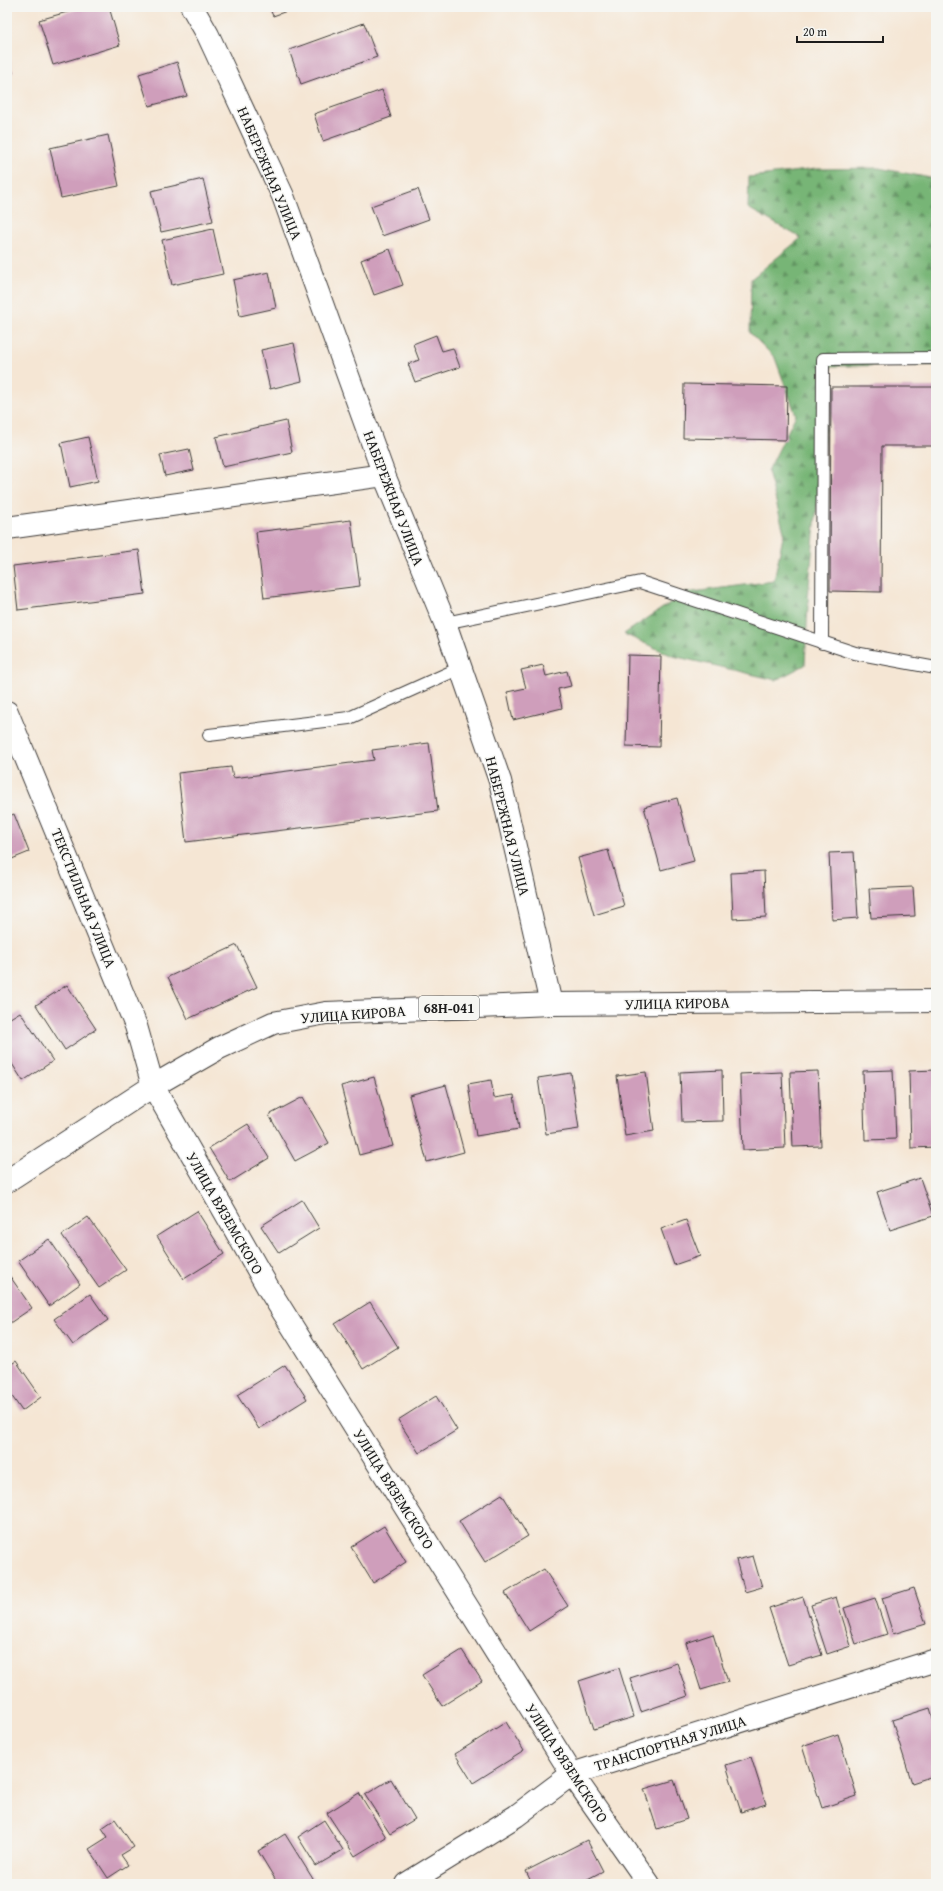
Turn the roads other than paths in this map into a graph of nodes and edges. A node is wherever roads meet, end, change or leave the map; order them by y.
1 (192, 7) edge
2 (936, 358) edge
3 (384, 475) junction
4 (7, 528) edge
5 (445, 623) junction
6 (822, 643) junction
7 (460, 668) junction
8 (936, 668) edge
9 (7, 712) edge
10 (209, 735) dead end
11 (936, 1001) edge
12 (551, 1004) junction
13 (153, 1086) junction
14 (7, 1181) edge
15 (936, 1660) edge
16 (572, 1774) junction
17 (406, 1884) edge
18 (649, 1884) edge

1 - 3 street, НАБЕРЕЖНАЯ УЛИЦА
2 - 6 lane
3 - 4 street
3 - 5 street, НАБЕРЕЖНАЯ УЛИЦА
5 - 6 lane
5 - 7 street, НАБЕРЕЖНАЯ УЛИЦА
6 - 8 lane
7 - 10 lane
7 - 12 street, НАБЕРЕЖНАЯ УЛИЦА
9 - 13 street, ТЕКСТИЛЬНАЯ УЛИЦА
11 - 12 street, УЛИЦА КИРОВА / 68Н-041
12 - 13 street, УЛИЦА КИРОВА / 68Н-041
13 - 14 street, УЛИЦА КИРОВА / 68Н-041
13 - 16 street, УЛИЦА ВЯЗЕМСКОГО
15 - 16 street, ТРАНСПОРТНАЯ УЛИЦА
16 - 17 street, ТРАНСПОРТНАЯ УЛИЦА
16 - 18 street, УЛИЦА ВЯЗЕМСКОГО

